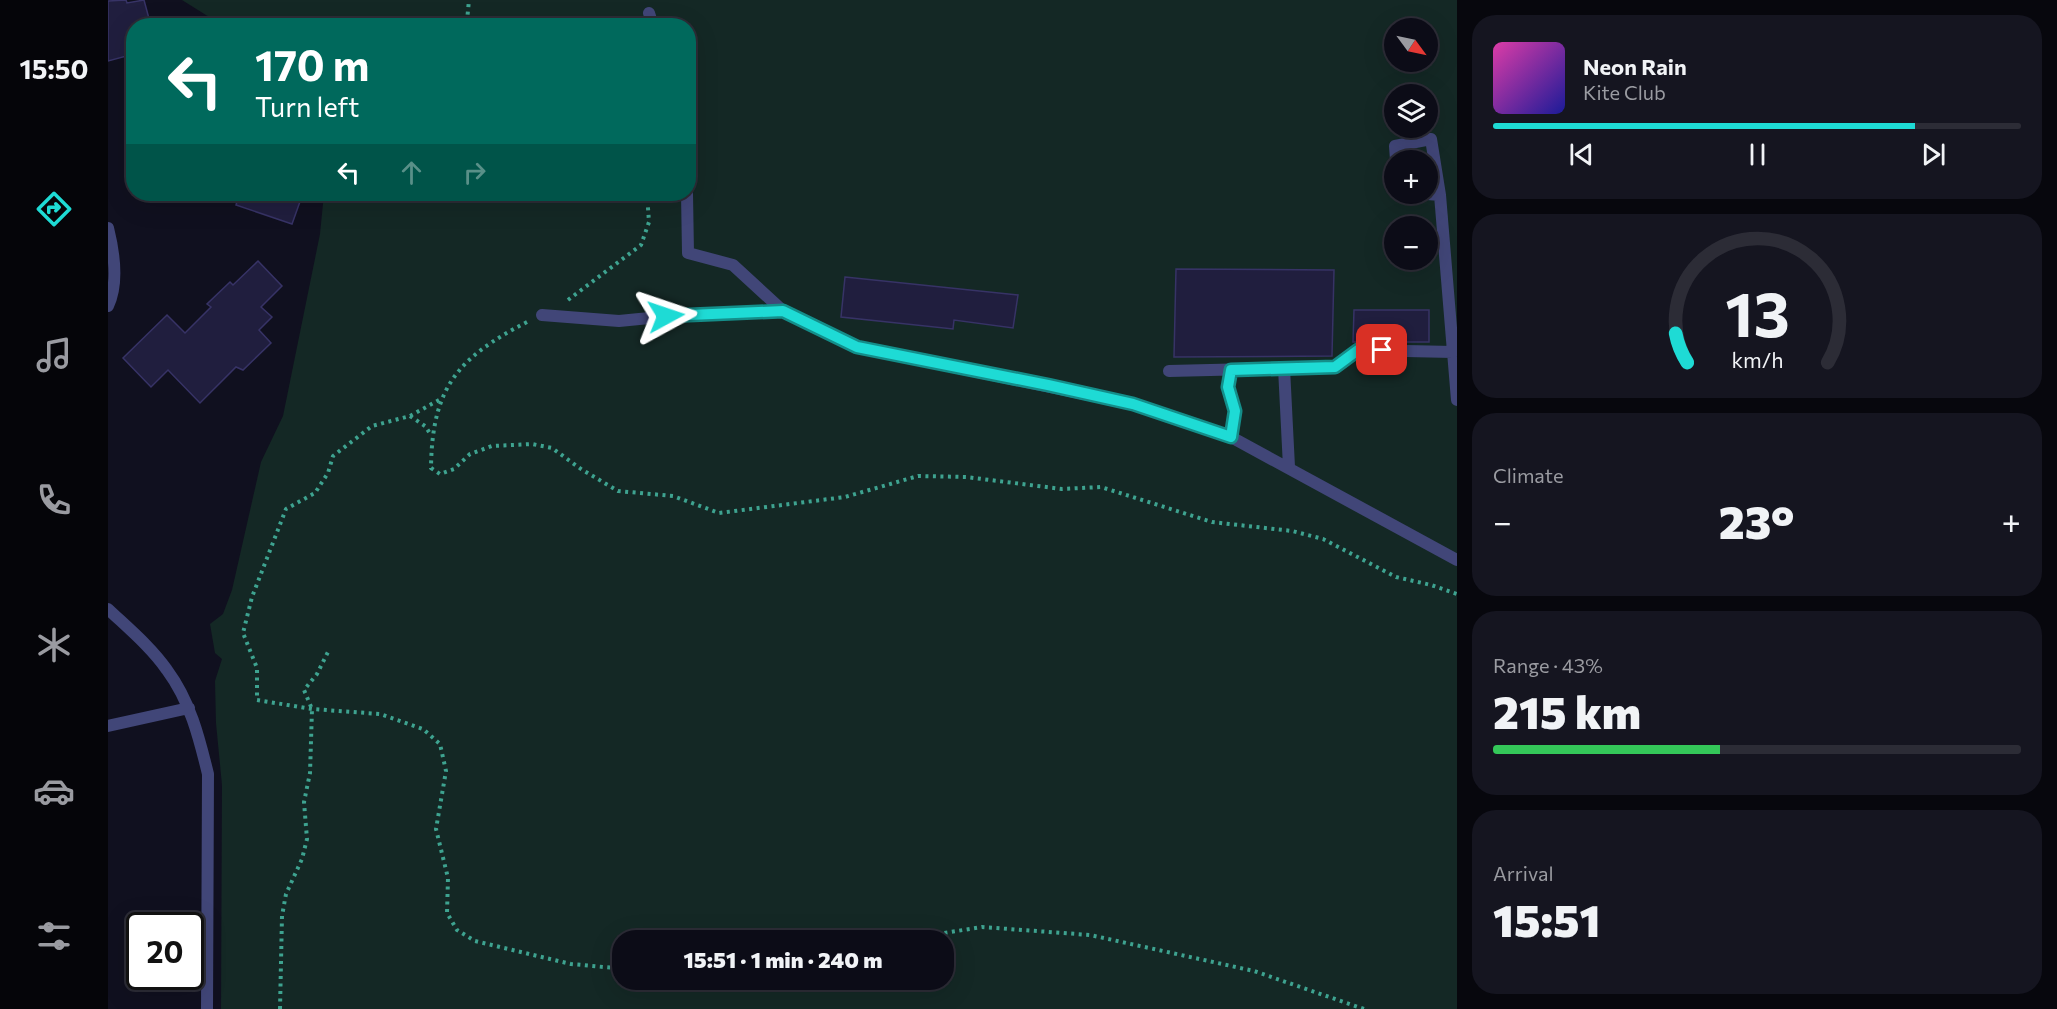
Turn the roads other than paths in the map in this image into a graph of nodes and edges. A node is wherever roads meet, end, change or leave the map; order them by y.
1 (1395, 150) edge
2 (1433, 150) edge
3 (1438, 183) edge
4 (1440, 195) joint
5 (687, 201) edge
6 (108, 228) edge
7 (108, 306) edge
8 (783, 311) junction
9 (542, 315) road end
10 (1453, 352) junction
11 (1284, 368) junction
12 (1231, 370) junction
13 (1169, 371) dead end
14 (1457, 400) edge
15 (1231, 437) junction
16 (1289, 467) junction
17 (1457, 560) edge
18 (108, 609) edge
19 (189, 708) junction
20 (108, 726) edge
21 (207, 1009) edge

1 - 2 street
3 - 4 street
4 - 10 street
5 - 8 street
6 - 7 street
8 - 9 street
8 - 15 street
10 - 11 street
10 - 14 street
11 - 12 street
11 - 16 street
12 - 13 street
12 - 15 street
15 - 16 street
16 - 17 street
18 - 19 street
19 - 20 street
19 - 21 street

